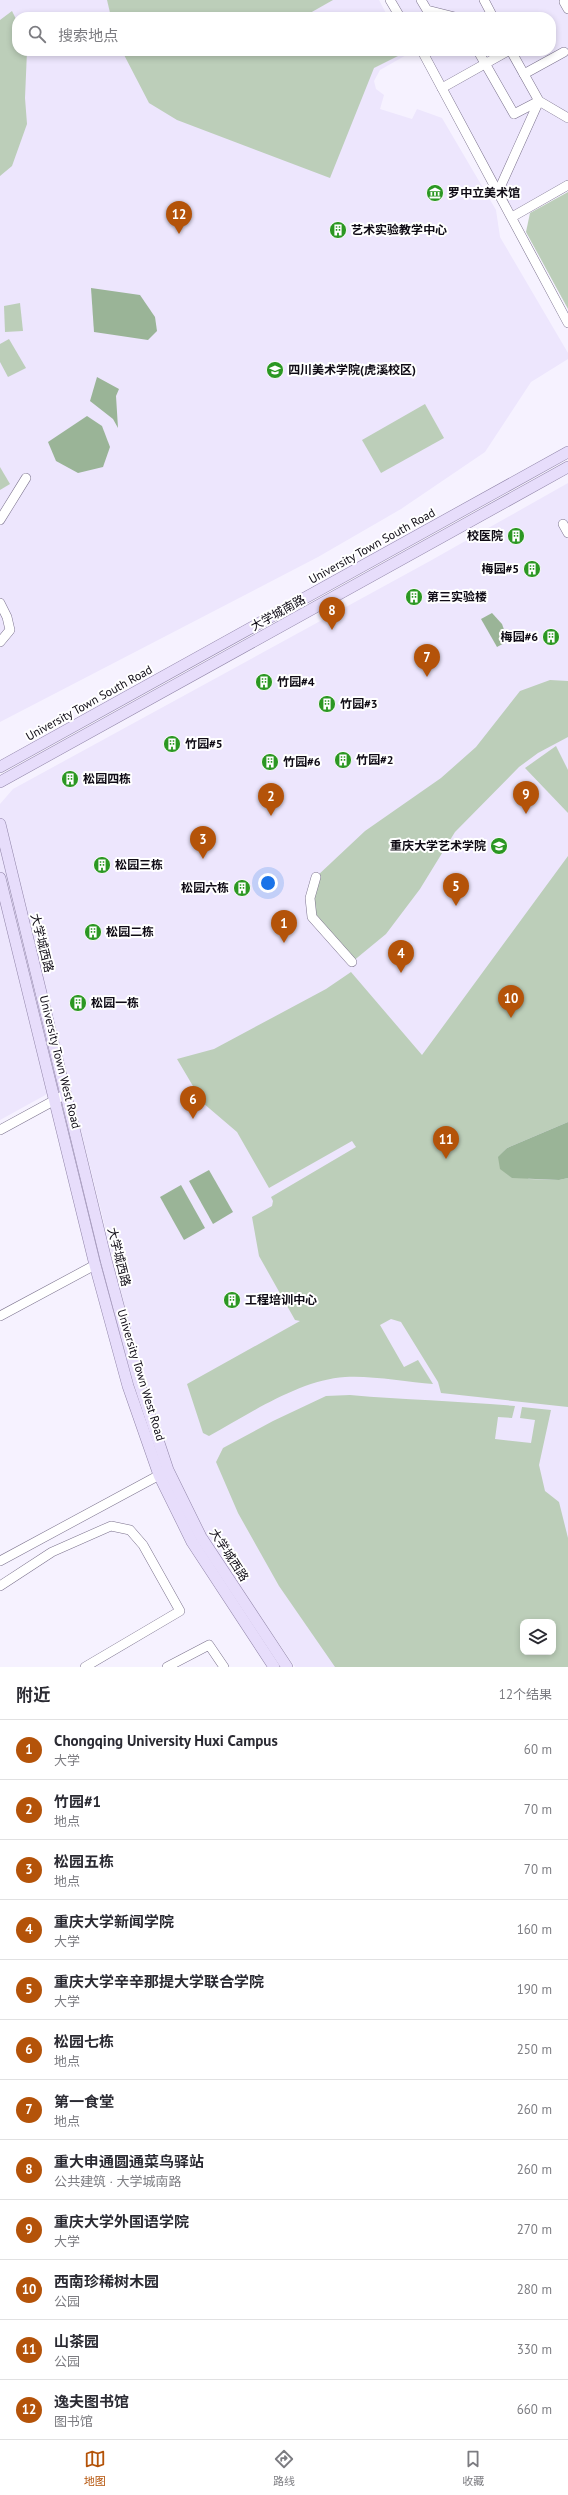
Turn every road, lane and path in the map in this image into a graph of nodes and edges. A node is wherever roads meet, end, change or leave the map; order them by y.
1 (390, 0) edge
2 (421, 0) edge
3 (484, 0) edge
4 (397, 12) edge
5 (435, 12) edge
6 (490, 12) edge
7 (564, 52) dead end
8 (425, 56) edge
9 (481, 56) edge
10 (500, 56) edge
11 (514, 56) edge
12 (486, 64) junction
13 (524, 74) junction
14 (442, 88) junction
15 (539, 101) junction
16 (568, 118) edge
17 (568, 185) edge
18 (498, 192) junction
19 (512, 217) junction
20 (568, 324) edge
21 (568, 452) edge
22 (568, 467) edge
23 (26, 478) dead end
24 (0, 520) edge
25 (563, 524) dead end
26 (568, 533) edge
27 (0, 603) edge
28 (0, 642) edge
29 (0, 767) edge
30 (0, 782) edge
31 (0, 824) edge
32 (316, 877) dead end
33 (0, 878) edge
34 (352, 962) dead end
35 (66, 1094) junction
36 (56, 1099) junction
37 (0, 1130) edge
38 (95, 1265) junction
39 (0, 1316) edge
40 (163, 1473) junction
41 (0, 1561) edge
42 (0, 1586) edge
43 (85, 1667) edge
44 (167, 1667) edge
45 (224, 1667) edge
46 (274, 1667) edge
47 (287, 1667) edge

1 - 4 street
2 - 5 street
3 - 6 street
7 - 13 street
8 - 14 street
9 - 12 street
10 - 12 street
11 - 13 street
12 - 14 street
12 - 15 street
13 - 15 street
14 - 18 street
15 - 16 street
15 - 18 street
17 - 19 street
18 - 19 street
19 - 20 street
21 - 29 main road, University Town South Road
22 - 30 main road, 大学城南路
23 - 24 street
25 - 26 street
27 - 28 street
31 - 35 main road, 大学城西路
32 - 34 street
33 - 36 main road, University Town West Road
35 - 36 street
35 - 40 main road, 大学城西路
36 - 37 street
36 - 38 main road, University Town West Road
38 - 39 street
38 - 40 main road, University Town West Road
40 - 41 street
40 - 46 main road, University Town West Road
40 - 47 main road, 大学城西路
42 - 43 street
44 - 45 street

